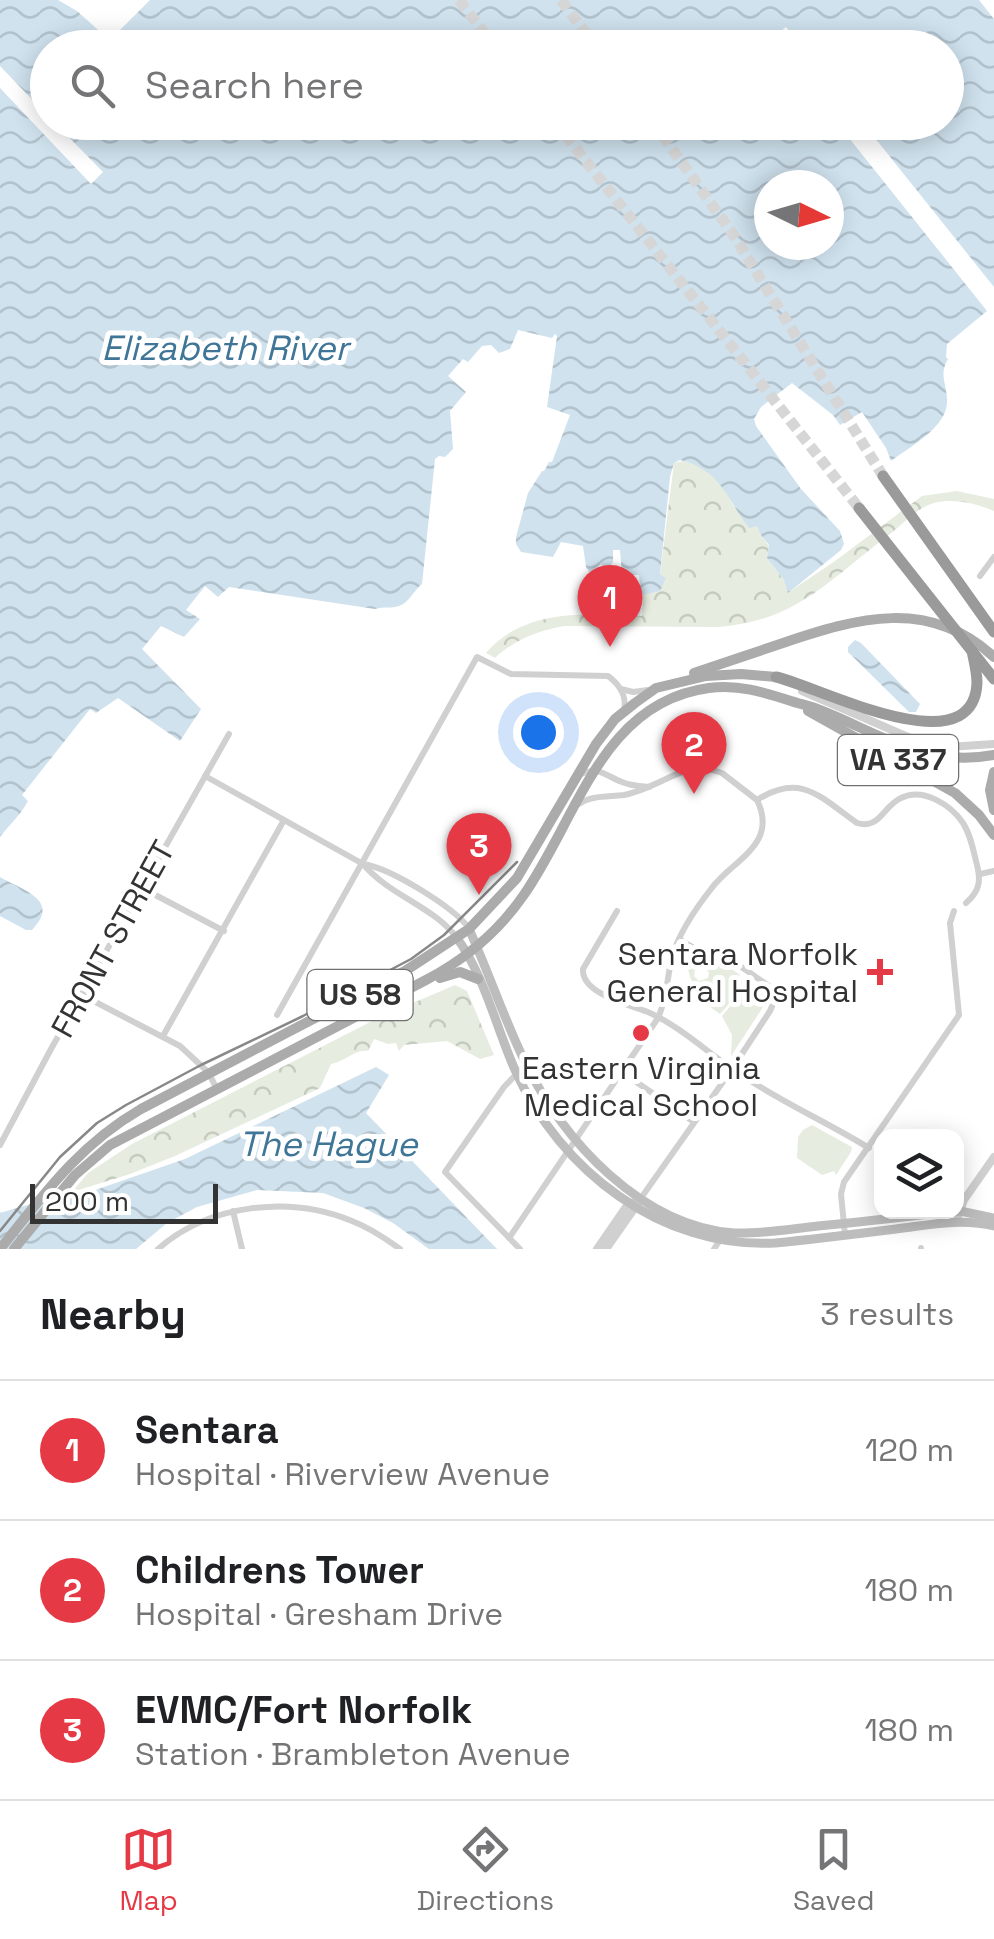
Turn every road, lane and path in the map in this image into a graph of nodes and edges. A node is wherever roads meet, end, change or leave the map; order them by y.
1 (883, 476) tunnel mouth
2 (859, 508) tunnel mouth
3 (994, 557) edge
4 (980, 576) dead end
5 (970, 597) junction
6 (994, 624) edge
7 (994, 632) edge
8 (972, 651) junction
9 (994, 657) edge
10 (776, 677) junction
11 (994, 679) edge
12 (620, 688) junction
13 (656, 688) junction
14 (790, 701) junction
15 (624, 711) junction
16 (230, 734) dead end
17 (994, 744) edge
18 (994, 755) edge
19 (596, 770) junction
20 (994, 772) edge
21 (205, 776) junction
22 (576, 777) junction
23 (650, 787) junction
24 (757, 800) junction
25 (576, 805) junction
26 (994, 810) edge
27 (284, 820) junction
28 (994, 836) edge
29 (362, 864) junction
30 (994, 871) edge
31 (980, 874) junction
32 (142, 888) junction
33 (966, 903) dead end
34 (617, 911) dead end
35 (954, 911) dead end
36 (470, 929) junction
37 (224, 930) junction
38 (457, 938) junction
39 (679, 939) junction
40 (472, 950) junction
41 (478, 979) junction
42 (406, 990) junction
43 (82, 996) junction
44 (277, 1014) dead end
45 (658, 1018) junction
46 (163, 1036) junction
47 (526, 1064) junction
48 (732, 1069) junction
49 (516, 1072) junction
50 (622, 1072) junction
51 (209, 1074) junction
52 (217, 1088) junction
53 (694, 1122) junction
54 (576, 1140) junction
55 (0, 1146) edge
56 (869, 1148) junction
57 (567, 1153) junction
58 (994, 1157) edge
59 (76, 1166) junction
60 (641, 1198) junction
61 (964, 1200) edge
62 (631, 1207) junction
63 (233, 1211) junction
64 (964, 1216) edge
65 (964, 1218) edge
66 (994, 1218) edge
67 (909, 1219) edge
68 (940, 1219) edge
69 (844, 1223) junction
70 (994, 1226) edge
71 (845, 1235) junction
72 (509, 1238) junction
73 (814, 1244) edge
74 (716, 1246) edge
75 (396, 1248) edge
76 (0, 1249) edge
77 (14, 1249) edge
78 (158, 1249) edge
79 (242, 1249) edge
80 (520, 1249) edge
81 (597, 1249) edge
82 (606, 1249) edge

1 - 5 highway
2 - 8 highway
3 - 4 street
5 - 6 highway
5 - 7 highway
8 - 10 highway, US 58
8 - 11 highway
9 - 13 main road
10 - 13 main road, US 58
10 - 17 street
12 - 13 street
12 - 15 street
12 - 29 street
13 - 15 main road, US 58
14 - 18 main road, US 58
14 - 19 main road, US 58
14 - 28 main road, VA 337
15 - 22 main road, US 58
16 - 21 street, FRONT STREET
19 - 22 street
19 - 23 street
19 - 25 main road, US 58
20 - 26 main road
21 - 27 street
21 - 32 street, FRONT STREET
22 - 36 main road, US 58
23 - 24 street
23 - 25 street
24 - 31 street
24 - 39 street
25 - 40 main road, US 58
27 - 29 street
27 - 37 street
29 - 36 street
29 - 38 street
29 - 44 street
30 - 31 street
31 - 33 street
32 - 37 street
32 - 43 street, FRONT STREET
34 - 45 street
35 - 56 street
36 - 38 main road, US 58
36 - 40 main road
37 - 46 street
38 - 40 main road
38 - 51 main road, US 58
39 - 45 street
39 - 48 street
40 - 41 main road
40 - 42 main road, US 58
40 - 47 main road
41 - 42 main road
41 - 49 main road
42 - 52 main road, US 58
43 - 46 street
43 - 55 street, FRONT STREET
45 - 48 street
45 - 50 street
46 - 51 street
47 - 49 street
47 - 54 main road
48 - 53 street
48 - 56 street
49 - 57 main road
49 - 72 street
50 - 53 street
50 - 54 street
51 - 52 street
51 - 59 main road, US 58
52 - 59 main road, US 58
53 - 60 street
54 - 57 street
54 - 60 main road
56 - 69 street
57 - 62 main road
57 - 72 street
58 - 61 street
59 - 76 main road, US 58
59 - 77 main road, US 58
60 - 62 street
60 - 69 main road
62 - 74 main road
62 - 81 street
62 - 82 street
63 - 75 street
63 - 78 street
63 - 79 street
64 - 66 main road
65 - 70 main road
67 - 69 main road
68 - 71 main road
69 - 71 street
71 - 73 main road
72 - 80 street
73 - 74 main road

